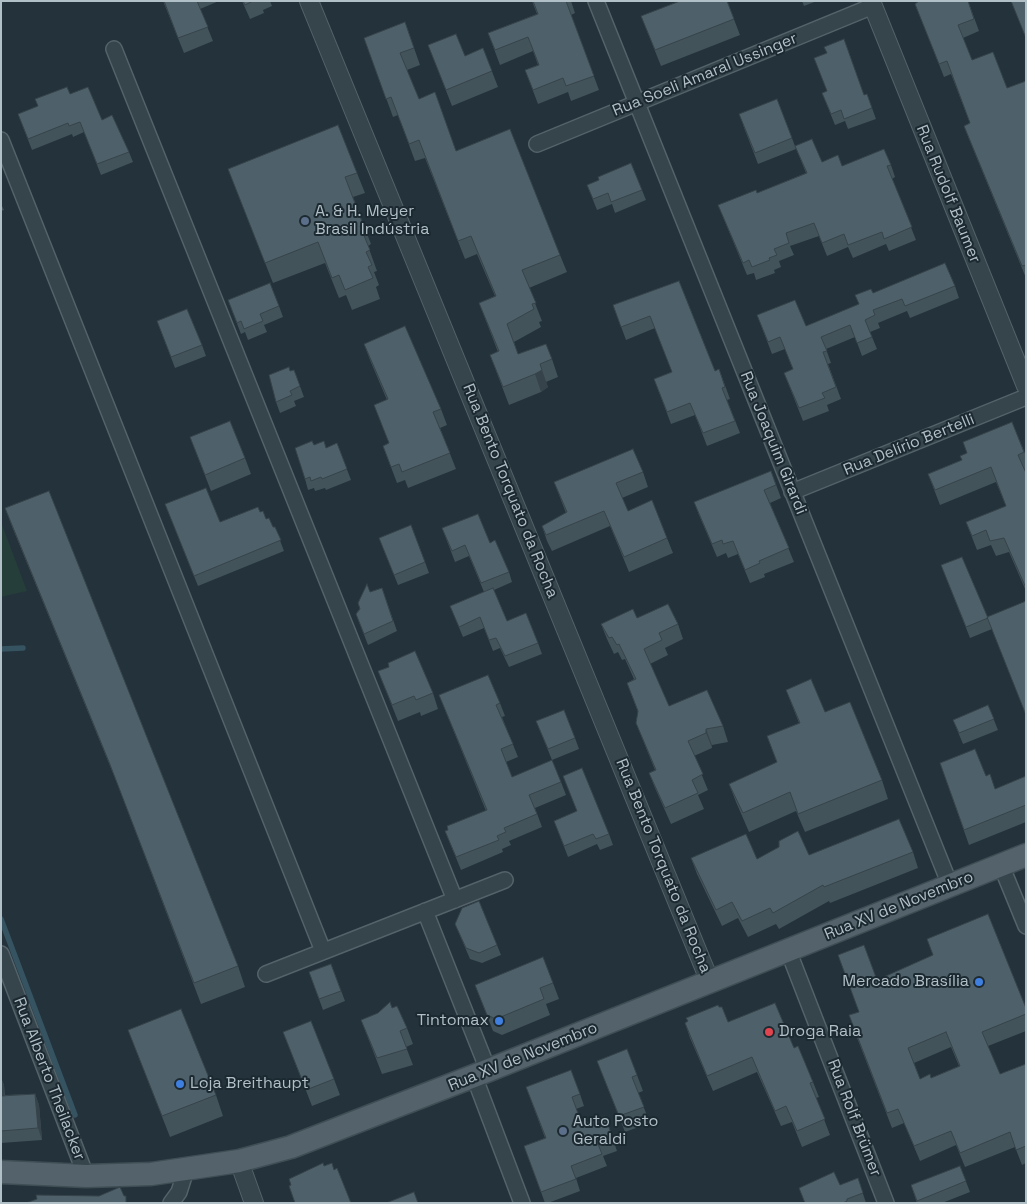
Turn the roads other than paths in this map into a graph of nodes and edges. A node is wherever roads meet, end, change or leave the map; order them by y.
1 (309, 1) edge
2 (596, 1) edge
3 (872, 4) edge
4 (114, 49) dead end
5 (637, 104) junction
6 (1, 140) edge
7 (537, 144) dead end
8 (1026, 386) edge
9 (1026, 397) edge
10 (792, 492) junction
11 (1026, 855) edge
12 (1001, 865) junction
13 (505, 880) dead end
14 (950, 885) junction
15 (455, 900) junction
16 (426, 911) junction
17 (1026, 926) edge
18 (788, 950) junction
19 (323, 952) junction
20 (1, 954) edge
21 (266, 974) dead end
22 (710, 982) junction
23 (481, 1073) junction
24 (239, 1161) junction
25 (186, 1170) junction
26 (1, 1172) edge
27 (86, 1176) junction
28 (171, 1203) edge
29 (254, 1203) edge
30 (522, 1203) edge
31 (886, 1203) edge

1 - 22 street, Rua Bento Torquato da Rocha
2 - 5 street, Rua Joaquim Girardi
3 - 5 street, Rua Soeli Amaral Ussinger
3 - 8 street, Rua Rudolf Baumer
4 - 15 street
5 - 7 street, Rua Soeli Amaral Ussinger
5 - 10 street, Rua Joaquim Girardi
6 - 19 street
9 - 10 street, Rua Delírio Bertelli
10 - 14 street, Rua Joaquim Girardi
11 - 12 main road, Rua XV de Novembro
12 - 14 main road, Rua XV de Novembro
12 - 17 street
13 - 15 street
14 - 18 main road, Rua XV de Novembro
15 - 16 street
16 - 19 street
16 - 23 street
18 - 22 main road, Rua XV de Novembro
18 - 31 street, Rua Rolf Brümer
19 - 21 street
20 - 27 street, Rua Alberto Theilacker
22 - 23 main road, Rua XV de Novembro
23 - 24 main road, Rua XV de Novembro
23 - 30 street
24 - 25 main road, Rua XV de Novembro
24 - 29 street
25 - 27 main road, Rua XV de Novembro
25 - 28 street
26 - 27 main road, Rua XV de Novembro

